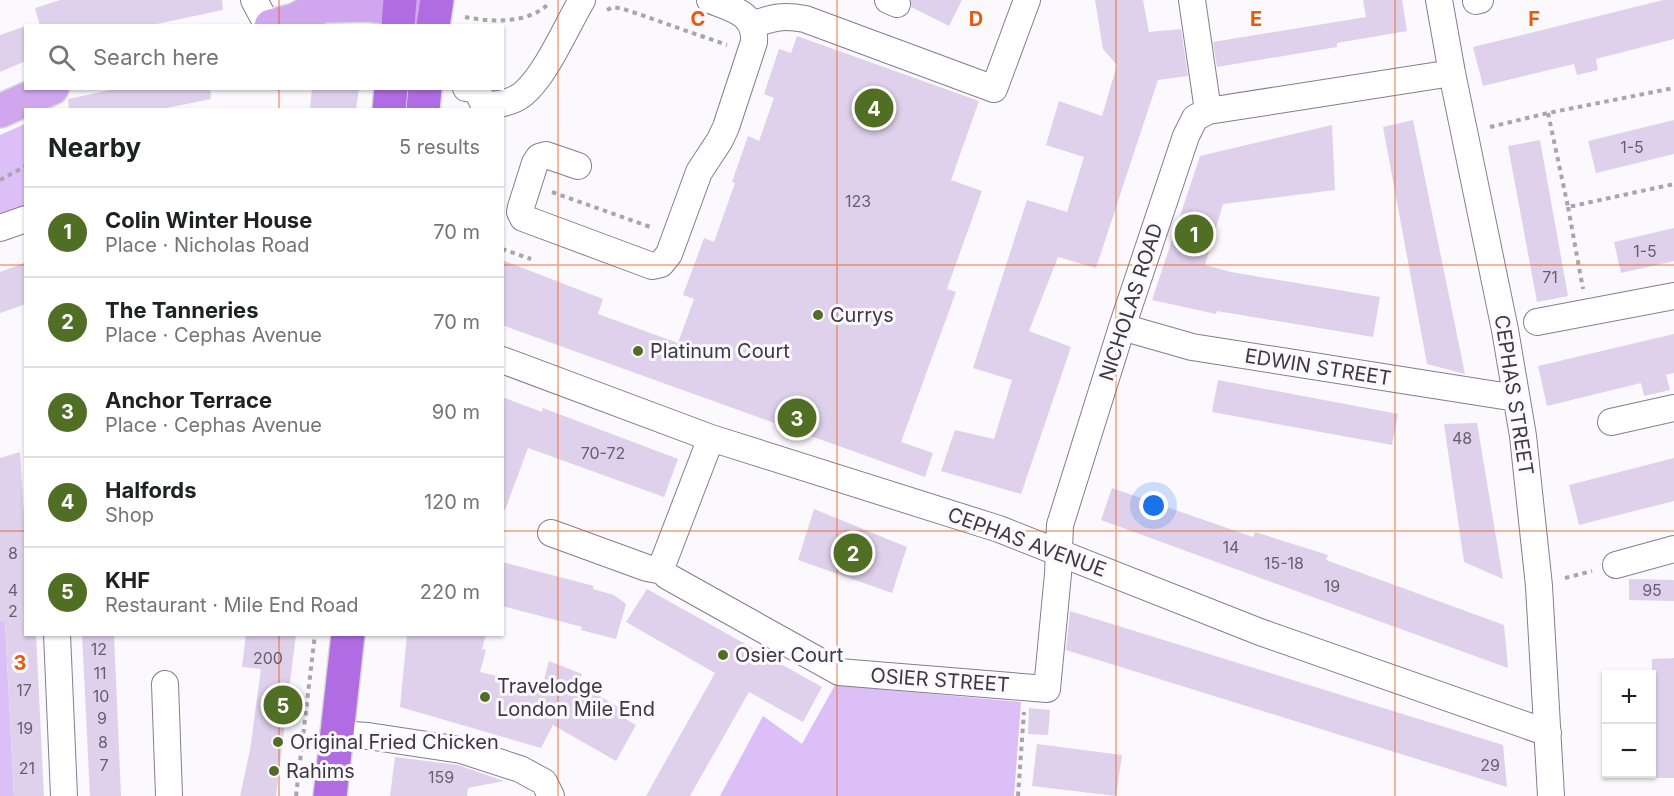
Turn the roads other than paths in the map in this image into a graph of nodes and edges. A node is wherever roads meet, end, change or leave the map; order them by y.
1 (254, 0) edge
2 (710, 0) edge
3 (1027, 0) edge
4 (1192, 0) edge
5 (1439, 0) edge
6 (592, 7) edge
7 (399, 11) edge
8 (435, 13) edge
9 (285, 24) edge
10 (752, 25) junction
11 (1452, 73) junction
12 (391, 90) edge
13 (425, 90) edge
14 (48, 97) edge
15 (477, 101) edge
16 (389, 108) edge
17 (423, 108) edge
18 (0, 111) edge
19 (1209, 111) junction
20 (578, 166) dead end
21 (24, 220) edge
22 (0, 228) edge
23 (1674, 296) edge
24 (1536, 322) dead end
25 (1122, 327) junction
26 (504, 361) edge
27 (1516, 398) junction
28 (1674, 408) edge
29 (1611, 422) dead end
30 (711, 438) junction
31 (551, 533) dead end
32 (1674, 549) edge
33 (1058, 552) junction
34 (1616, 565) dead end
35 (663, 571) junction
36 (57, 636) edge
37 (348, 636) edge
38 (165, 684) dead end
39 (1026, 687) joint
40 (1548, 733) junction
41 (337, 734) junction
42 (64, 796) edge
43 (169, 796) edge
44 (330, 796) edge
45 (551, 796) edge
46 (1551, 796) edge

1 - 9 street
2 - 10 street
3 - 10 street
4 - 19 street
5 - 11 street, CEPHAS STREET
6 - 15 street
7 - 8 main road
7 - 9 main road
10 - 20 street
11 - 19 street
11 - 27 street, CEPHAS STREET
12 - 16 highway
13 - 17 highway
14 - 18 main road
19 - 25 street, NICHOLAS ROAD
21 - 22 street
23 - 24 street
25 - 27 street, EDWIN STREET
25 - 33 street, NICHOLAS ROAD
26 - 30 street, CEPHAS AVENUE
27 - 40 street, CEPHAS STREET
28 - 29 street
30 - 33 street, CEPHAS AVENUE
30 - 35 street
31 - 35 street, OSIER STREET
32 - 34 street
33 - 39 street, NICHOLAS ROAD
33 - 40 street, CEPHAS AVENUE
35 - 39 street, OSIER STREET
36 - 42 street
37 - 41 highway
38 - 43 street
40 - 46 street, CEPHAS STREET
41 - 44 highway
41 - 45 street

